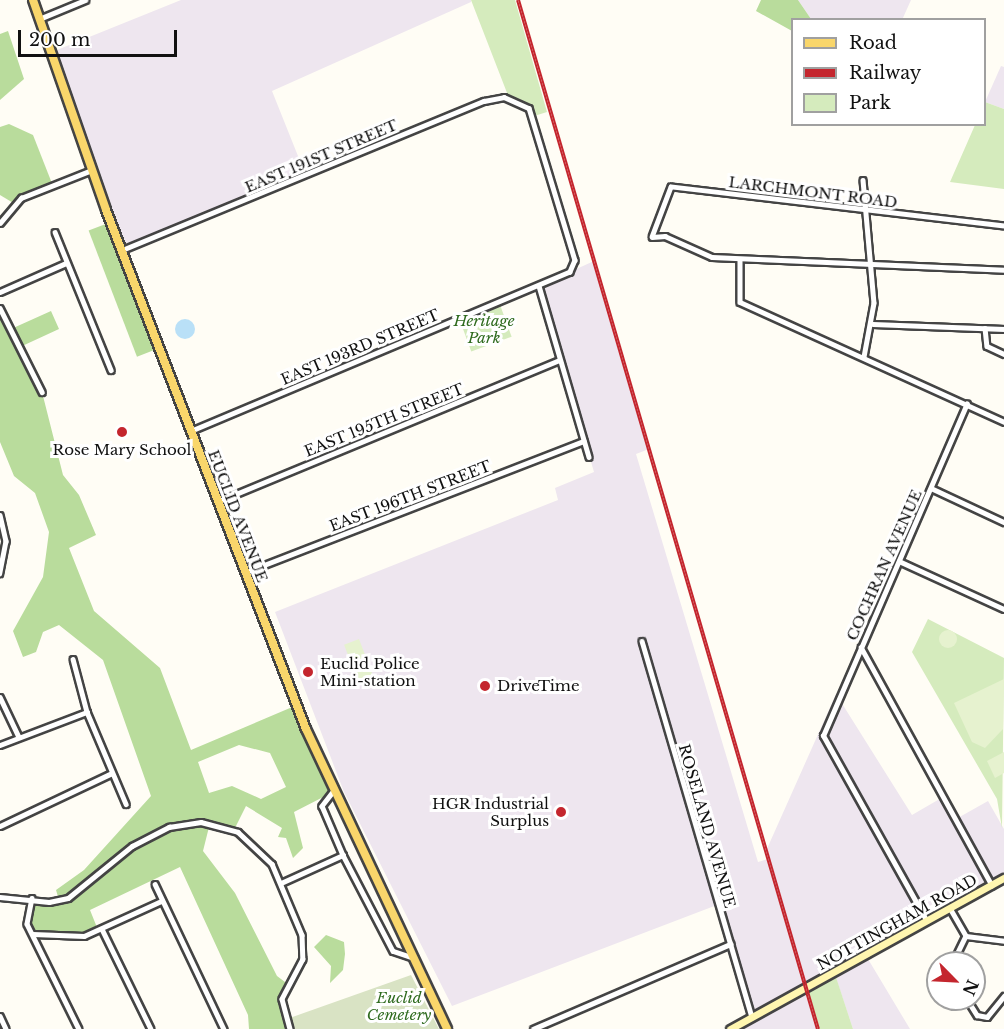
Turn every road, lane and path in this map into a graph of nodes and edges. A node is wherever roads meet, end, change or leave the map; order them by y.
1 (33, 0) edge
2 (85, 0) edge
3 (39, 19) junction
4 (92, 170) junction
5 (863, 180) dead end
6 (866, 210) junction
7 (0, 223) edge
8 (1004, 226) edge
9 (56, 232) dead end
10 (122, 250) junction
11 (740, 259) junction
12 (66, 263) junction
13 (871, 264) junction
14 (1004, 270) edge
15 (539, 286) junction
16 (0, 292) edge
17 (0, 308) edge
18 (873, 324) junction
19 (985, 328) junction
20 (1004, 329) edge
21 (1004, 354) edge
22 (864, 357) junction
23 (559, 360) junction
24 (111, 370) dead end
25 (42, 392) dead end
26 (967, 404) junction
27 (1004, 422) edge
28 (191, 431) junction
29 (584, 441) junction
30 (589, 457) dead end
31 (931, 488) junction
32 (219, 501) junction
33 (0, 515) edge
34 (1004, 522) edge
35 (899, 561) junction
36 (246, 572) junction
37 (0, 573) edge
38 (1004, 609) edge
39 (642, 641) dead end
40 (861, 646) junction
41 (73, 659) dead end
42 (0, 697) edge
43 (87, 712) junction
44 (19, 737) junction
45 (0, 745) edge
46 (110, 774) junction
47 (333, 792) junction
48 (126, 804) dead end
49 (0, 826) edge
50 (343, 855) junction
51 (1004, 878) edge
52 (281, 883) junction
53 (155, 884) dead end
54 (992, 885) junction
55 (0, 897) edge
56 (32, 898) junction
57 (161, 902) junction
58 (950, 908) junction
59 (926, 920) junction
60 (102, 929) junction
61 (33, 934) junction
62 (966, 936) junction
63 (1004, 940) edge
64 (730, 944) junction
65 (959, 951) edge
66 (411, 957) junction
67 (1004, 996) edge
68 (974, 1011) edge
69 (0, 1017) edge
70 (752, 1017) junction
71 (6, 1029) edge
72 (79, 1029) edge
73 (151, 1029) edge
74 (224, 1029) edge
75 (290, 1029) edge
76 (447, 1029) edge
77 (533, 1029) edge
78 (729, 1029) edge

1 - 3 main road, EUCLID AVENUE
2 - 3 street
3 - 4 main road, EUCLID AVENUE
4 - 7 street
4 - 10 main road, EUCLID AVENUE
5 - 6 street
6 - 8 street, LARCHMONT ROAD
6 - 11 street, LARCHMONT ROAD
6 - 13 street
9 - 12 street
10 - 15 street, EAST 191ST STREET
10 - 28 main road, EUCLID AVENUE
11 - 13 street
11 - 22 street
12 - 16 street
12 - 24 street
13 - 14 street
13 - 18 street
15 - 23 street
15 - 28 street, EAST 193RD STREET
17 - 25 street
18 - 19 street
18 - 22 street
19 - 20 street
19 - 21 street
22 - 26 street
23 - 29 street
23 - 32 street, EAST 195TH STREET
26 - 27 street
26 - 31 street, COCHRAN AVENUE
28 - 32 main road, EUCLID AVENUE
29 - 30 street
29 - 36 street, EAST 196TH STREET
31 - 34 street
31 - 35 street, COCHRAN AVENUE
32 - 36 main road, EUCLID AVENUE
33 - 37 street
35 - 38 street
35 - 40 street, COCHRAN AVENUE
36 - 47 main road, EUCLID AVENUE
39 - 64 street, ROSELAND AVENUE
40 - 54 street
40 - 59 street, COCHRAN AVENUE
41 - 43 street
42 - 44 street
43 - 44 street
43 - 46 street
44 - 45 street
46 - 48 street
46 - 49 street
47 - 50 street
47 - 66 main road, EUCLID AVENUE
50 - 52 street
50 - 66 street
51 - 54 street, NOTTINGHAM ROAD
52 - 56 street
52 - 75 street
53 - 57 street
54 - 58 street, NOTTINGHAM ROAD
55 - 56 street
56 - 61 street
57 - 60 street
57 - 74 street
58 - 59 street, NOTTINGHAM ROAD
58 - 62 street
59 - 70 street, NOTTINGHAM ROAD
60 - 61 street
60 - 73 street
61 - 72 street
62 - 63 street
62 - 65 street
64 - 70 street, ROSELAND AVENUE
64 - 77 street
66 - 76 main road, EUCLID AVENUE
67 - 68 street
69 - 71 street
70 - 78 street, NOTTINGHAM ROAD

